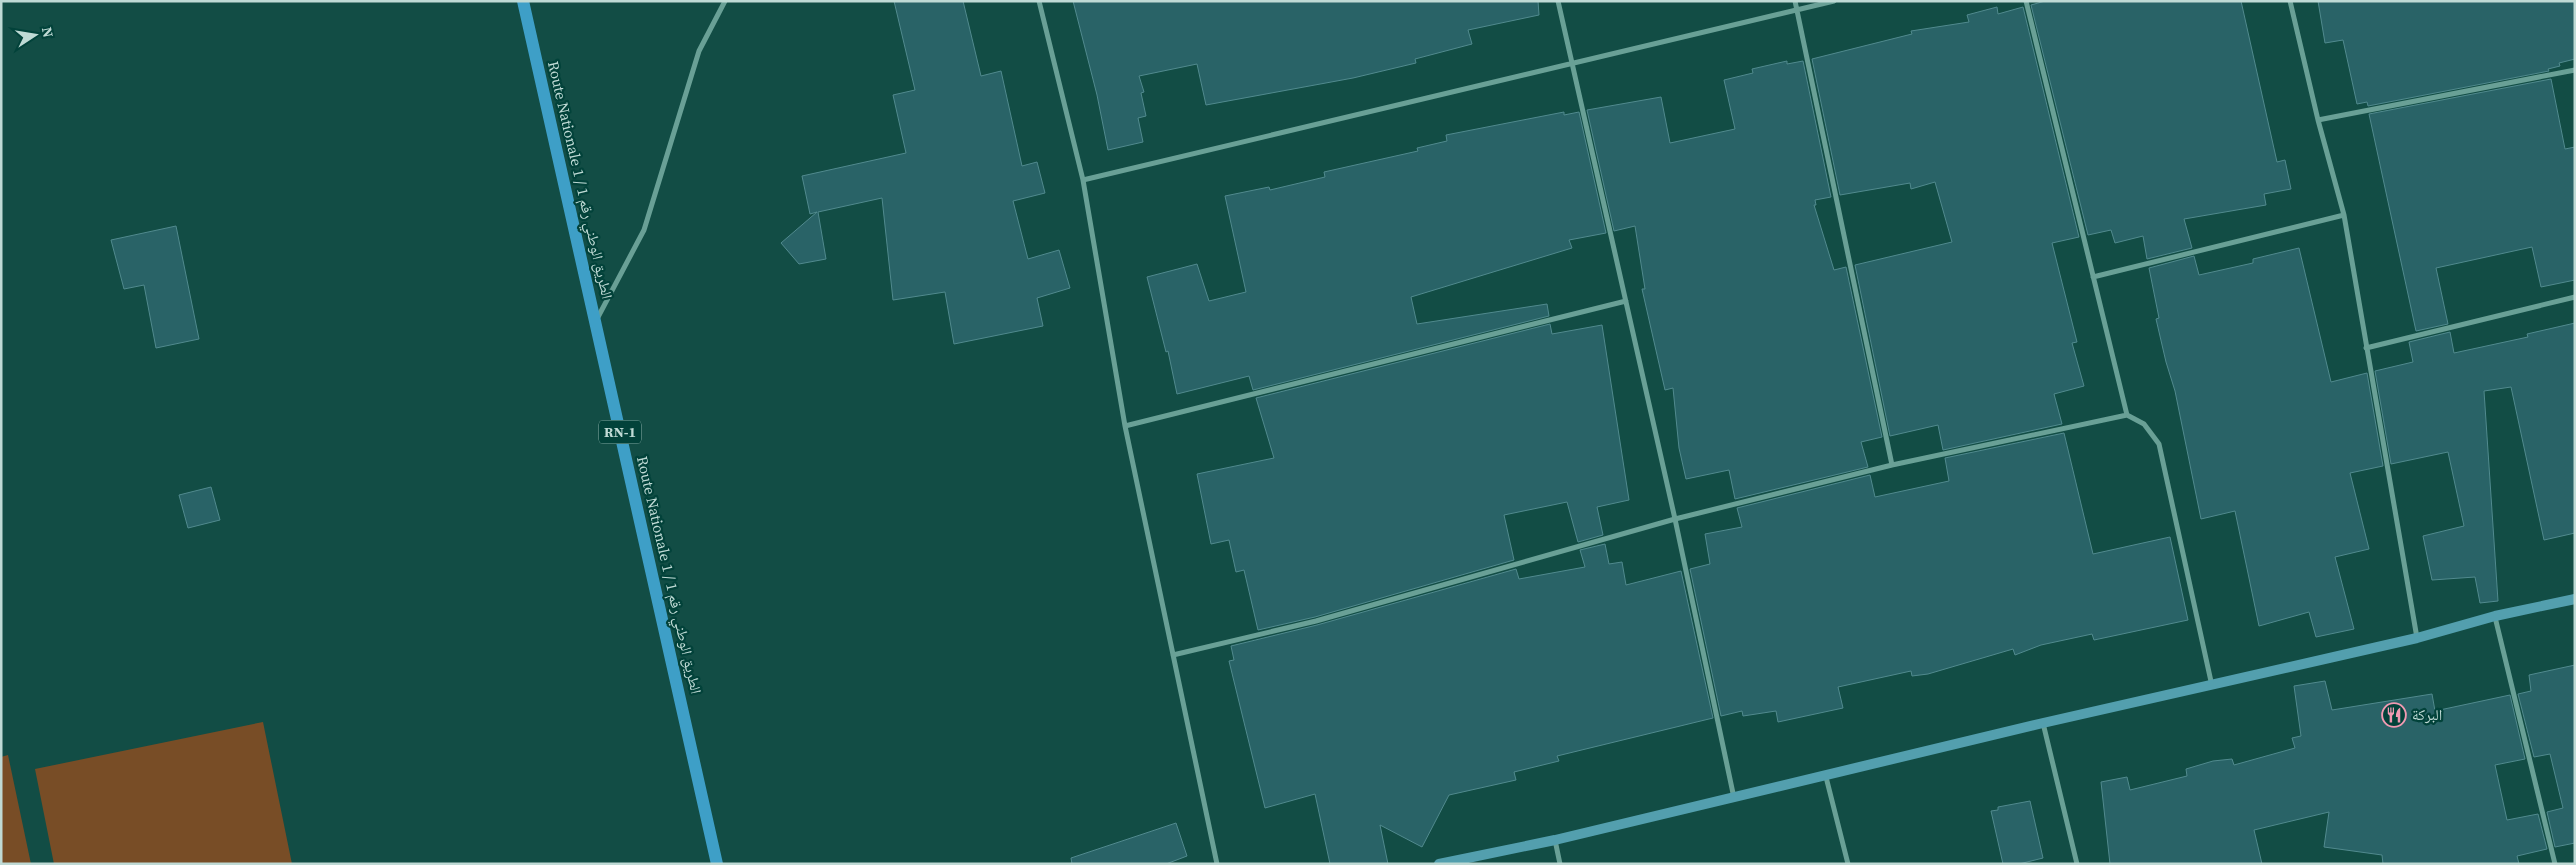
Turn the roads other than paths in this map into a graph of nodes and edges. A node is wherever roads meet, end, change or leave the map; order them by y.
1 (523, 1) edge
2 (725, 1) edge
3 (1039, 1) edge
4 (1558, 1) edge
5 (1795, 1) edge
6 (1834, 1) edge
7 (2026, 1) edge
8 (2290, 1) edge
9 (1797, 10) junction
10 (1572, 63) junction
11 (2575, 70) edge
12 (2318, 120) junction
13 (1083, 180) junction
14 (2344, 215) junction
15 (2093, 277) junction
16 (2575, 297) edge
17 (1626, 301) junction
18 (596, 322) junction
19 (2366, 348) junction
20 (2127, 415) junction
21 (1125, 426) junction
22 (1892, 465) junction
23 (1675, 519) junction
24 (2575, 599) edge
25 (2495, 616) junction
26 (2417, 638) junction
27 (1173, 655) junction
28 (2212, 686) junction
29 (2044, 723) junction
30 (1826, 777) junction
31 (1734, 798) junction
32 (1555, 840) junction
33 (717, 864) edge
34 (1217, 864) edge
35 (1439, 864) edge
36 (1560, 864) edge
37 (1848, 864) edge
38 (2077, 864) edge
39 (2555, 864) edge

1 - 18 main road, Route Nationale 1 / الطريق الوطني رقم 1 / RN-1
2 - 18 street
3 - 13 street
4 - 10 street
5 - 9 street
6 - 9 street
7 - 15 street
8 - 12 street
9 - 10 street
9 - 22 street
10 - 13 street
10 - 17 street
11 - 12 street
12 - 14 street
13 - 21 street
14 - 15 street
14 - 19 street
15 - 20 street
16 - 19 street
17 - 21 street
17 - 23 street
18 - 33 main road, Route Nationale 1 / الطريق الوطني رقم 1 / RN-1
19 - 26 street
20 - 22 street
20 - 28 street
21 - 27 street
22 - 23 street
23 - 27 street
23 - 31 street
24 - 25 street
25 - 26 street
25 - 39 street
26 - 28 street
27 - 34 street
28 - 29 street
29 - 30 street
29 - 38 street
30 - 31 street
30 - 37 street
31 - 32 street
32 - 35 street
32 - 36 street

